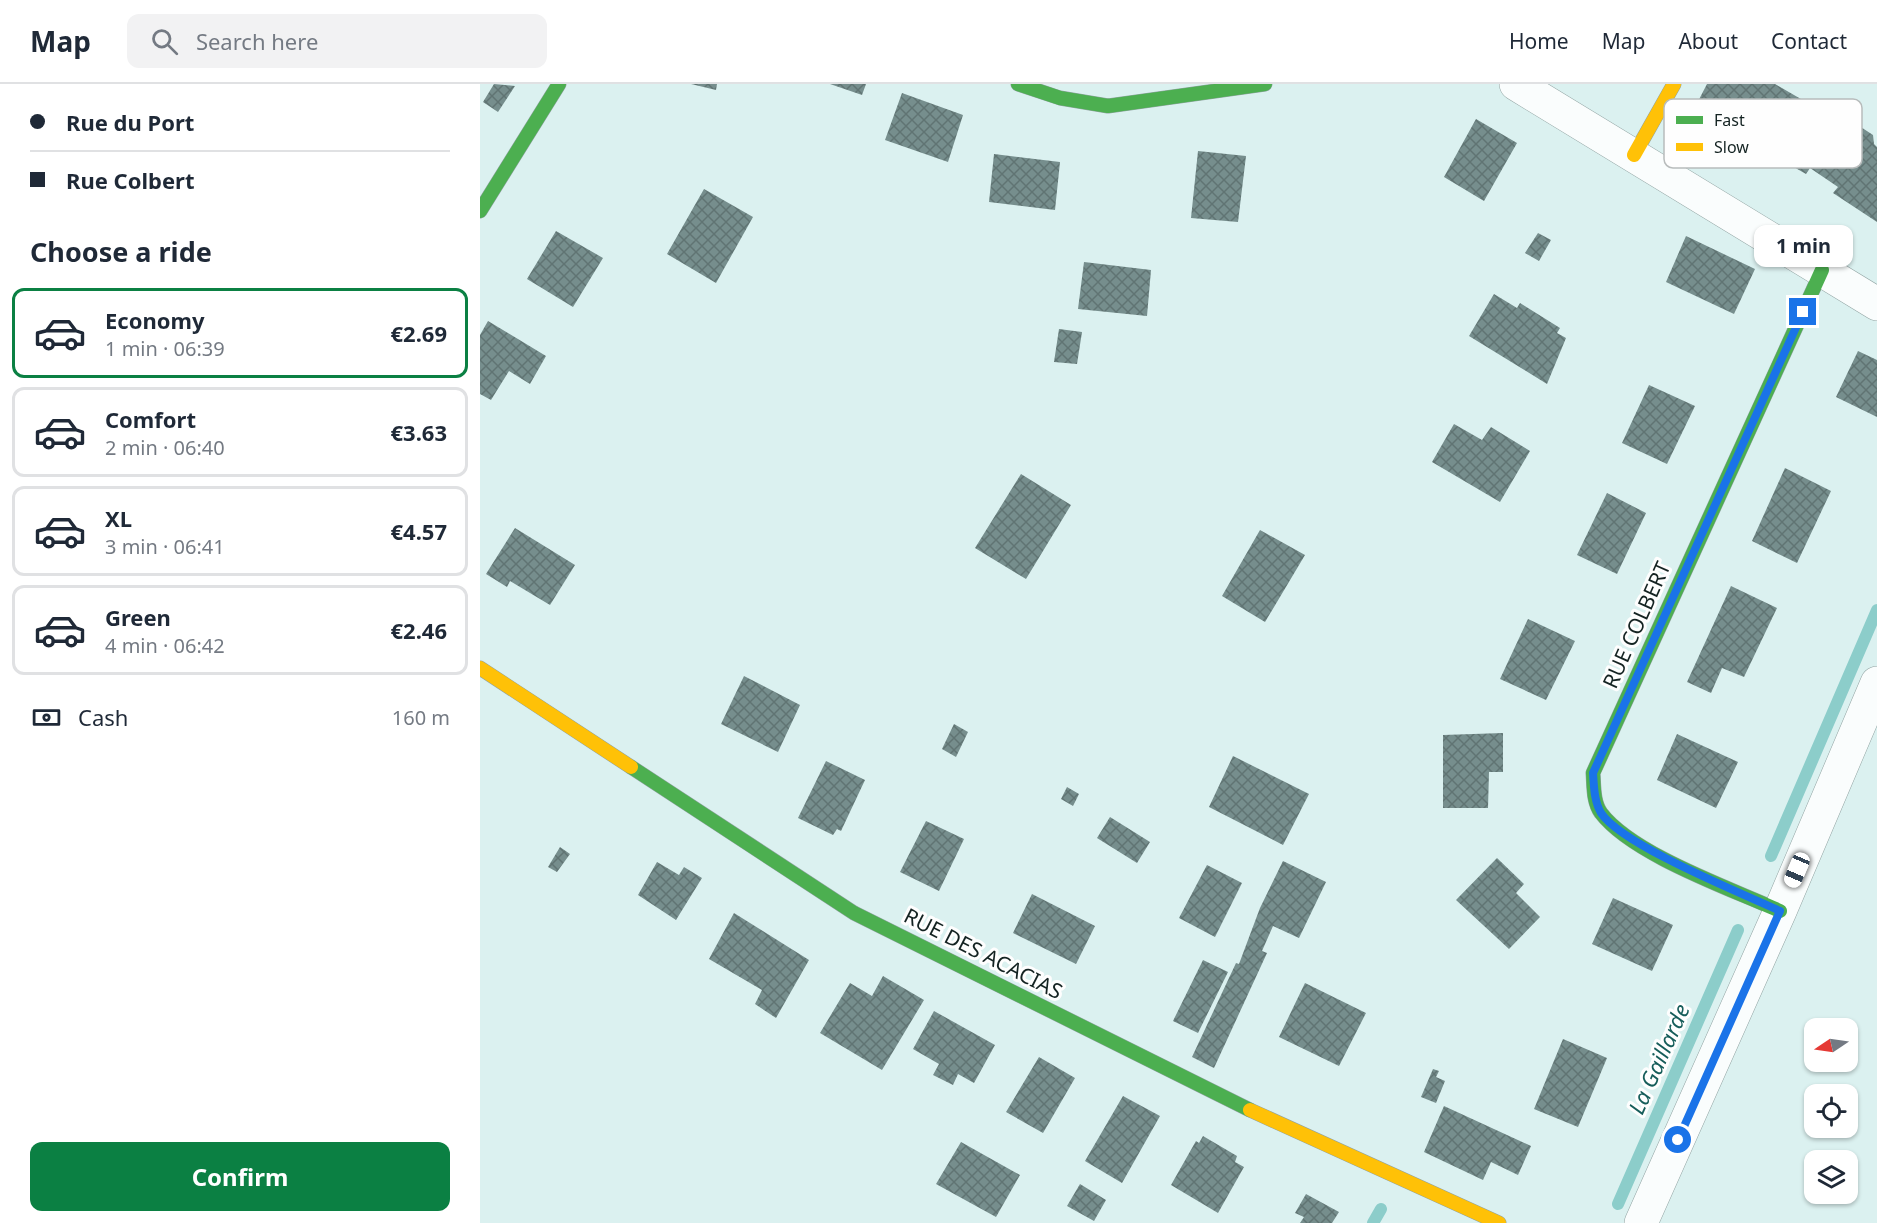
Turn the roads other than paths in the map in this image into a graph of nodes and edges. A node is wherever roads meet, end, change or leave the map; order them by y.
1 (559, 84) edge
2 (1018, 84) edge
3 (1265, 84) edge
4 (1516, 84) edge
5 (1674, 84) edge
6 (1666, 99) edge
7 (1664, 102) edge
8 (1634, 155) junction
9 (480, 211) edge
10 (1822, 270) junction
11 (1877, 304) edge
12 (480, 668) edge
13 (1877, 683) edge
14 (1780, 911) junction
15 (1499, 1223) edge
16 (1641, 1223) edge

1 - 9 street
2 - 3 street
4 - 8 street
5 - 6 street
7 - 8 street
8 - 10 street
10 - 11 street
10 - 14 street, RUE COLBERT
12 - 15 street, RUE DES ACACIAS
13 - 14 street
14 - 16 street

